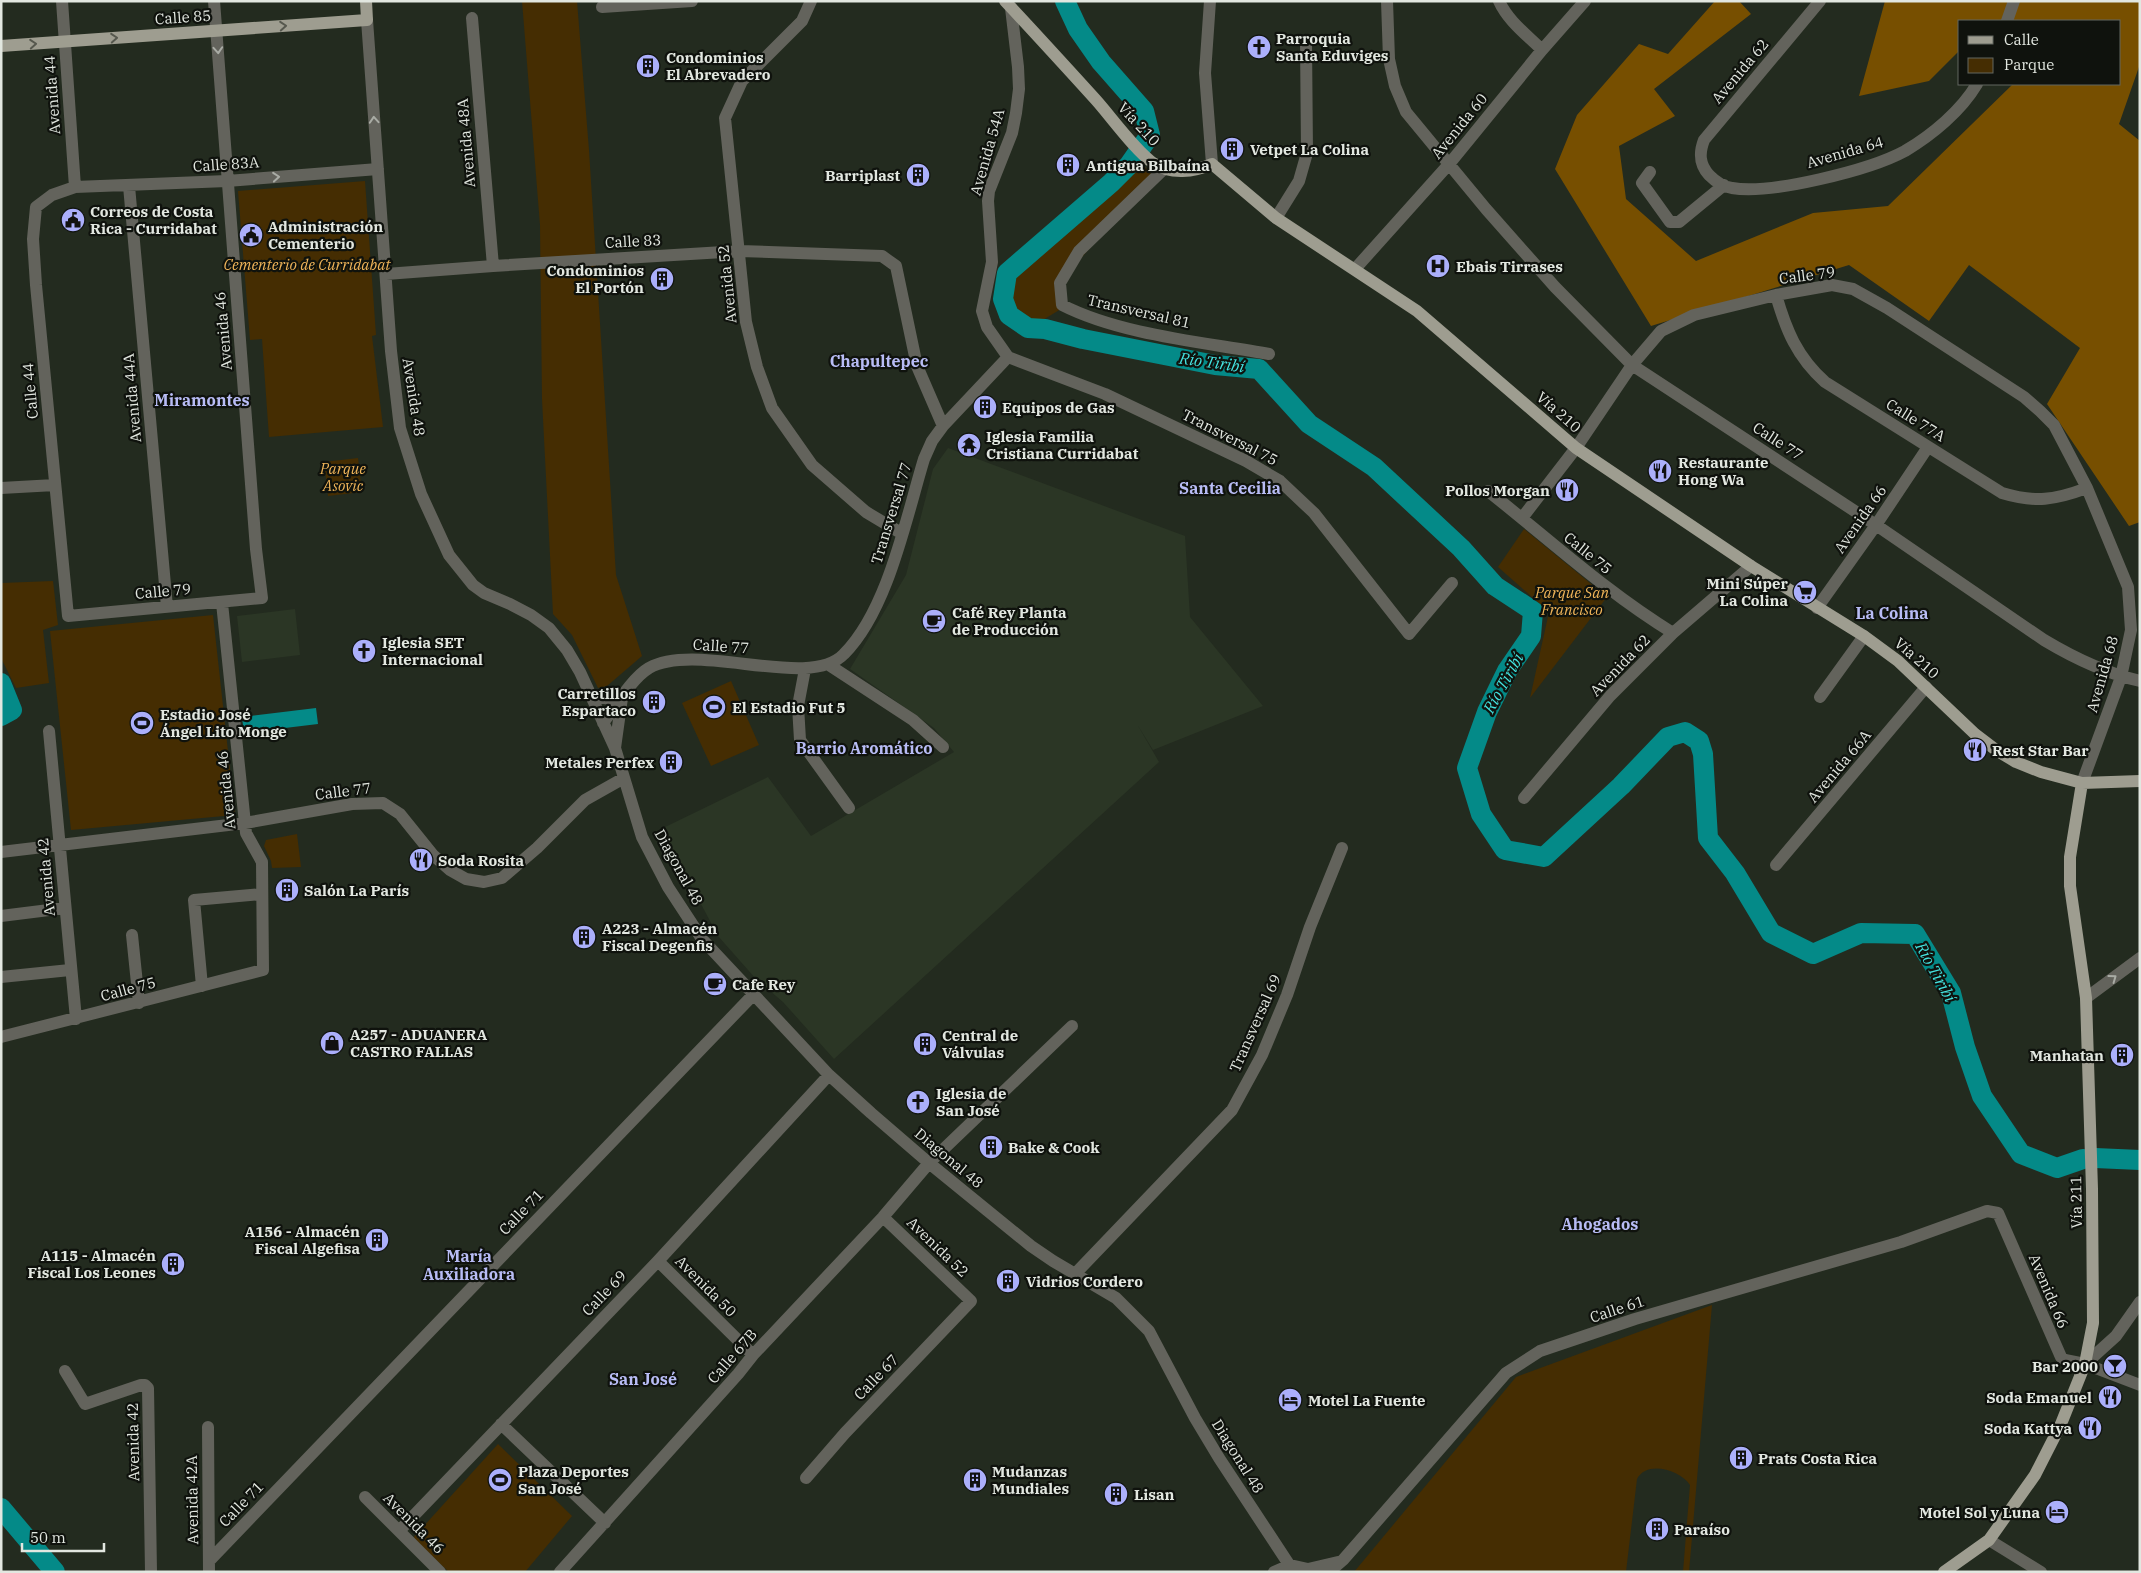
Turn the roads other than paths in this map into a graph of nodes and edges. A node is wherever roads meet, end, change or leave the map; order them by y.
1 (62, 1) edge
2 (214, 1) edge
3 (366, 1) edge
4 (692, 1) edge
5 (811, 1) edge
6 (1210, 1) edge
7 (1387, 1) edge
8 (1499, 1) edge
9 (1585, 1) edge
10 (1820, 1) edge
11 (2014, 1) edge
12 (1008, 5) edge
13 (602, 7) dead end
14 (472, 18) dead end
15 (367, 20) junction
16 (2007, 20) edge
17 (216, 31) junction
18 (1306, 40) dead end
19 (65, 42) junction
20 (1, 46) edge
21 (1542, 50) junction
22 (1975, 85) edge
23 (1450, 163) junction
24 (1212, 164) junction
25 (1165, 168) junction
26 (1703, 168) joint
27 (378, 169) junction
28 (1650, 172) dead end
29 (227, 181) junction
30 (1724, 185) junction
31 (129, 186) junction
32 (75, 187) junction
33 (1276, 218) junction
34 (740, 251) junction
35 (493, 266) junction
36 (1355, 269) junction
37 (386, 274) junction
38 (1776, 295) junction
39 (1269, 354) dead end
40 (1008, 357) junction
41 (1632, 365) junction
42 (942, 426) junction
43 (1928, 447) junction
44 (1576, 448) junction
45 (55, 485) junction
46 (1, 488) edge
47 (2087, 488) junction
48 (1488, 491) dead end
49 (1522, 518) junction
50 (1876, 525) junction
51 (902, 533) junction
52 (1751, 566) junction
53 (1452, 583) dead end
54 (262, 598) joint
55 (222, 602) junction
56 (166, 606) junction
57 (1817, 608) junction
58 (68, 616) joint
59 (1673, 634) junction
60 (1864, 636) junction
61 (829, 665) junction
62 (805, 668) junction
63 (2121, 677) junction
64 (2140, 681) edge
65 (1926, 687) junction
66 (590, 695) junction
67 (1820, 697) dead end
68 (622, 698) junction
69 (603, 723) junction
70 (49, 731) dead end
71 (615, 748) junction
72 (943, 748) dead end
73 (624, 778) junction
74 (2140, 781) edge
75 (2082, 783) junction
76 (1524, 798) dead end
77 (849, 808) dead end
78 (245, 823) junction
79 (59, 845) junction
80 (1342, 848) dead end
81 (1, 852) edge
82 (1776, 866) dead end
83 (262, 894) junction
84 (65, 908) junction
85 (1, 916) edge
86 (132, 935) dead end
87 (2140, 958) edge
88 (70, 970) junction
89 (263, 970) joint
90 (1, 977) edge
91 (202, 986) junction
92 (754, 994) junction
93 (2086, 998) junction
94 (139, 1003) junction
95 (76, 1019) junction
96 (1072, 1026) dead end
97 (1, 1037) edge
98 (829, 1075) junction
99 (929, 1164) junction
100 (1998, 1213) joint
101 (883, 1217) junction
102 (658, 1261) junction
103 (1074, 1274) junction
104 (971, 1301) joint
105 (2140, 1302) edge
106 (753, 1355) junction
107 (2085, 1364) junction
108 (65, 1371) dead end
109 (2140, 1385) edge
110 (501, 1424) junction
111 (208, 1427) dead end
112 (806, 1478) dead end
113 (365, 1497) dead end
114 (605, 1523) junction
115 (399, 1531) junction
116 (1990, 1540) junction
117 (1343, 1560) junction
118 (209, 1566) edge
119 (1292, 1569) edge
120 (151, 1572) edge
121 (440, 1572) edge
122 (560, 1572) edge
123 (1274, 1572) edge
124 (1329, 1572) edge
125 (1335, 1572) edge
126 (1944, 1572) edge
127 (2041, 1572) edge

1 - 19 street, Avenida 44
2 - 17 street, Avenida 46
3 - 15 main road, Avenida 48
4 - 13 street
5 - 34 street, Avenida 52
6 - 24 street
7 - 23 street, Calle 77
8 - 21 street
9 - 21 street, Avenida 60
10 - 26 street, Avenida 62
11 - 16 street
12 - 25 main road, Vía 210
12 - 40 street, Avenida 54A
14 - 35 street, Avenida 48A
17 -> 15 main road, Calle 85
27 -> 15 street, Avenida 48
19 -> 17 main road, Calle 85
17 -> 29 street, Avenida 46
18 - 33 street
20 -> 19 main road, Calle 85
19 - 32 street, Avenida 44
21 - 23 street, Avenida 60
22 - 30 street, Avenida 64
23 - 36 street, Avenida 60
23 - 41 street, Calle 77
24 - 25 main road, Vía 210
24 - 33 main road, Vía 210
25 - 39 street, Transversal 81
26 - 30 street, Avenida 64
29 -> 27 street, Calle 83A
27 - 37 street, Avenida 48
28 - 30 street
29 - 31 street, Calle 83A
29 - 54 street, Avenida 46
31 - 32 street, Calle 83A
31 - 56 street, Avenida 44A
32 - 45 street, Calle 44
33 - 36 main road, Vía 210
34 - 35 street, Calle 83
34 - 42 street, Calle 83
34 - 51 street, Avenida 52
35 - 37 street, Calle 83
36 - 44 main road, Vía 210
37 - 66 street, Avenida 48
38 - 41 street, Calle 79
38 - 43 street, Calle 77A
38 - 47 street, Calle 79
40 - 42 street, Transversal 77
40 - 53 street, Transversal 75
41 - 44 street, Calle 79
41 - 50 street, Calle 77
42 - 51 street, Transversal 77
43 - 47 street, Calle 77A
43 - 50 street, Avenida 66
44 - 49 street
44 - 52 main road, Vía 210
45 - 46 street
45 - 58 street, Calle 44
47 - 63 street, Avenida 68
48 - 49 street, Calle 75
49 - 59 street, Calle 75
50 - 57 street, Avenida 66
50 - 63 street, Calle 77
51 - 61 street, Transversal 77
52 - 57 main road, Vía 210
52 - 59 street, Avenida 62
54 - 55 street, Calle 79
55 - 56 street, Calle 79
55 - 78 street, Avenida 46
56 - 58 street, Calle 79
57 - 60 main road, Vía 210
59 - 76 street, Avenida 62
60 - 65 main road, Vía 210
60 - 67 street
61 - 62 street
61 - 72 street
62 - 68 street, Calle 77
62 - 77 street
63 - 64 street, Calle 77
63 - 75 street, Avenida 68
65 - 75 main road, Vía 210
65 - 82 street, Avenida 66A
66 - 68 street
66 - 69 street, Avenida 48
68 - 69 street, Calle 77
68 - 71 street
69 - 71 street, Diagonal 48
70 - 79 street, Avenida 42
71 - 73 street, Diagonal 48
73 - 78 street, Calle 77
73 - 92 street, Diagonal 48
74 - 75 main road, Vía 210
75 - 93 main road, Vía 211
78 - 79 street, Calle 77
78 - 83 street, Avenida 46
79 - 81 street, Calle 77
79 - 84 street, Avenida 42
80 - 103 street, Transversal 69
83 - 89 street, Avenida 46
83 - 91 street
84 - 85 street
84 - 88 street, Avenida 42
86 - 94 street
93 -> 87 street
88 - 90 street
88 - 95 street, Avenida 42
89 - 91 street, Calle 75
91 - 94 street, Calle 75
92 - 98 street, Diagonal 48
92 - 118 street, Calle 71
93 - 107 main road, Vía 211
94 - 95 street, Calle 75
95 - 97 street, Calle 75
96 - 99 street
98 - 99 street, Diagonal 48
98 - 102 street, Calle 69
99 - 101 street, Calle 67B
99 - 103 street, Diagonal 48
100 - 107 street, Avenida 66
100 - 117 street, Calle 61
101 - 104 street, Avenida 52
101 - 106 street, Calle 67B
102 - 106 street, Avenida 50
102 - 110 street, Calle 69
103 - 119 street, Diagonal 48
104 - 112 street, Calle 67
105 - 107 street
106 - 114 street, Calle 67B
107 - 109 street
107 - 116 main road, Vía 211
108 - 120 street, Avenida 42
110 - 114 street
110 - 115 street, Calle 69
111 - 118 street, Avenida 42A
113 - 115 street, Avenida 46
114 - 122 street, Calle 67B
115 - 121 street, Avenida 46
116 - 126 main road, Vía 211
116 - 127 street
117 - 119 street
117 - 124 street, Calle 61
117 - 125 street
119 - 123 street

